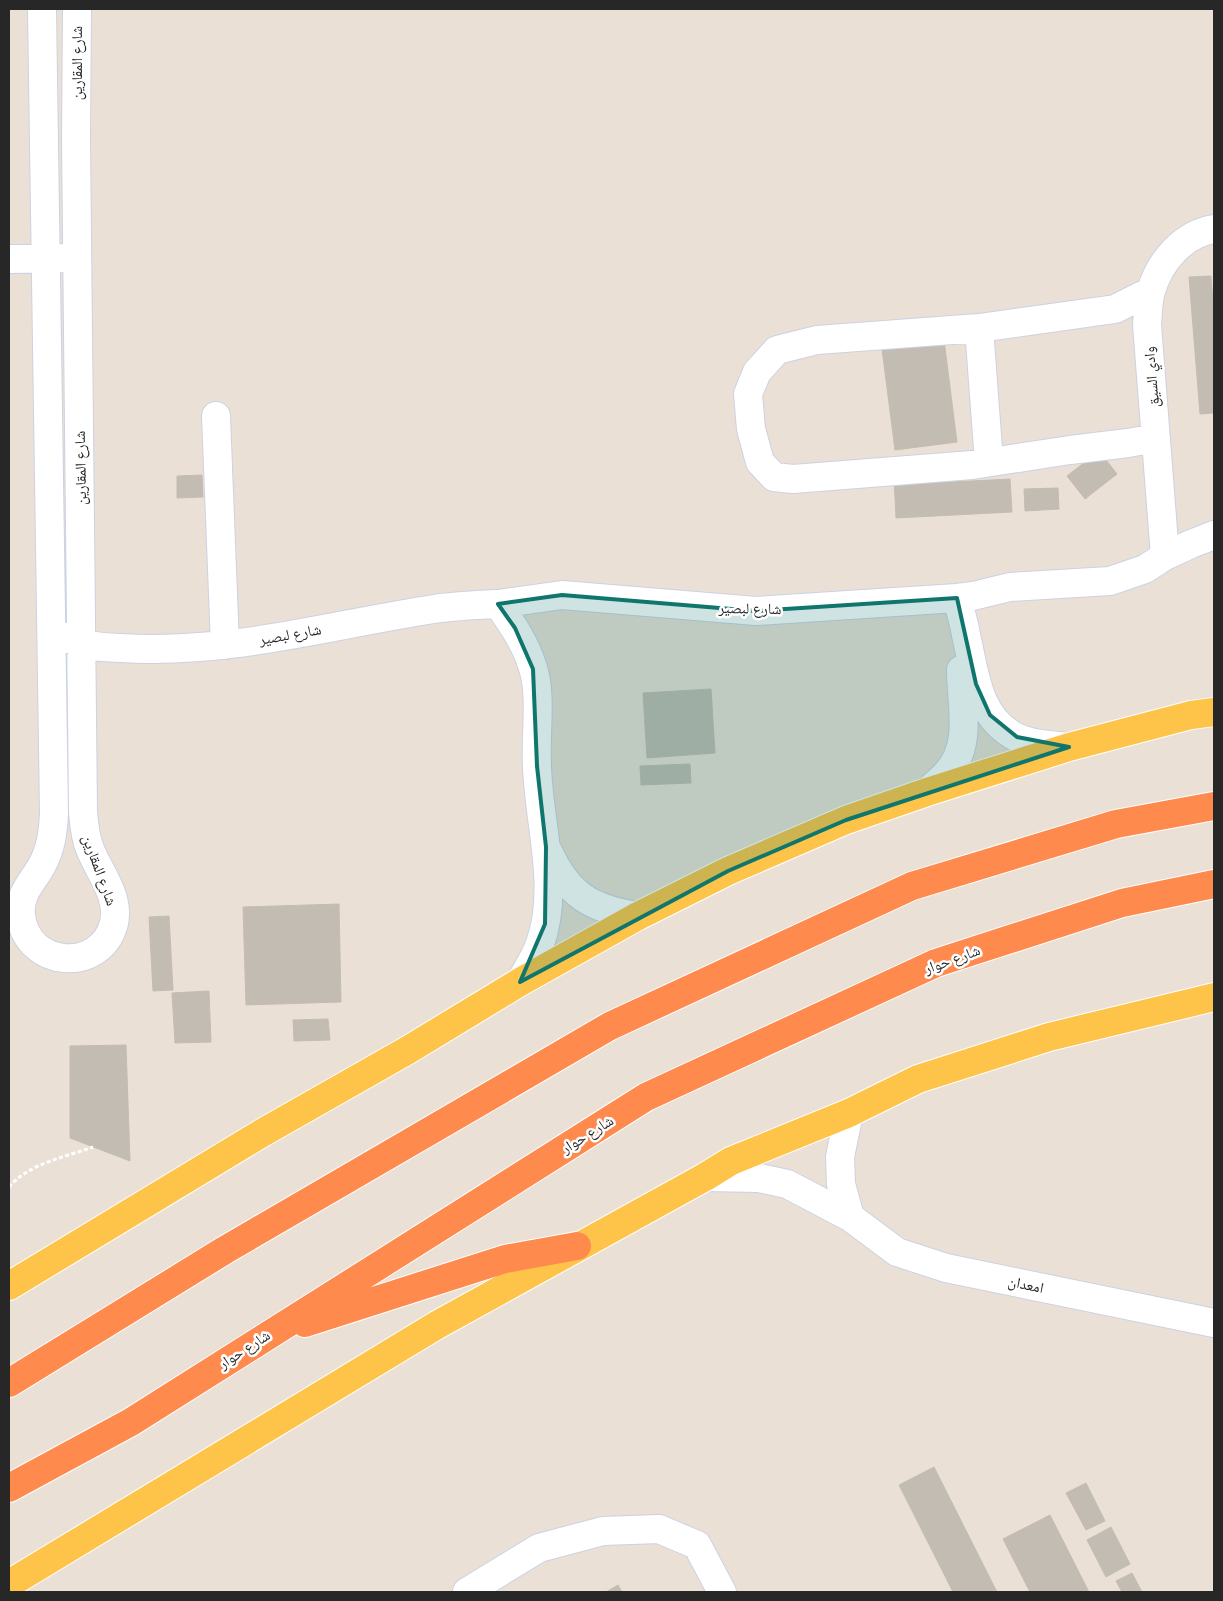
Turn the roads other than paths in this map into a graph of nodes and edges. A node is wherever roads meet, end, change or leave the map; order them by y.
1 (42, 9) edge
2 (76, 9) edge
3 (1214, 229) edge
4 (46, 258) junction
5 (78, 258) junction
6 (9, 259) edge
7 (1151, 291) junction
8 (979, 328) junction
9 (216, 416) dead end
10 (1156, 438) junction
11 (989, 462) junction
12 (1214, 535) edge
13 (1165, 556) junction
14 (957, 598) junction
15 (498, 604) junction
16 (51, 622) junction
17 (967, 642) junction
18 (81, 644) junction
19 (225, 646) junction
20 (1214, 712) edge
21 (1069, 747) junction
22 (927, 792) junction
23 (1214, 806) edge
24 (546, 847) junction
25 (1214, 884) edge
26 (638, 916) junction
27 (520, 982) junction
28 (1214, 998) edge
29 (849, 1114) junction
30 (705, 1177) junction
31 (850, 1217) junction
32 (577, 1246) junction
33 (9, 1286) edge
34 (1214, 1322) edge
35 (268, 1335) junction
36 (9, 1383) edge
37 (9, 1488) edge
38 (9, 1584) edge
39 (467, 1592) edge
40 (722, 1592) edge

1 - 4 street, شارع المقارين
2 - 5 street, شارع المقارين
3 - 7 street, وادي السيق
4 - 5 street
4 - 6 street
4 - 16 street, شارع المقارين
5 - 18 street, شارع المقارين
7 - 8 street
7 - 10 street, وادي السيق
8 - 11 street
8 - 11 street
9 - 19 street
10 - 11 street
10 - 13 street, وادي السيق
12 - 13 street, شارع لبصير
13 - 14 street, شارع لبصير
14 - 15 street, شارع لبصير
14 - 17 street
15 - 19 street, شارع لبصير
15 - 24 street
16 - 18 street
16 - 18 street, شارع المقارين
17 - 21 street
17 - 22 street
18 - 19 street, شارع لبصير
20 - 21 main road
21 - 22 main road
22 - 26 main road
23 - 36 highway
24 - 26 street
24 - 27 street
25 - 35 highway, شارع حوار
26 - 27 main road
27 - 33 main road
28 - 29 main road
29 - 30 main road
29 - 31 street
30 - 31 street, امعدان
30 - 32 main road
31 - 34 street, امعدان
32 - 35 highway
32 - 38 main road
35 - 37 highway, شارع حوار
39 - 40 street

